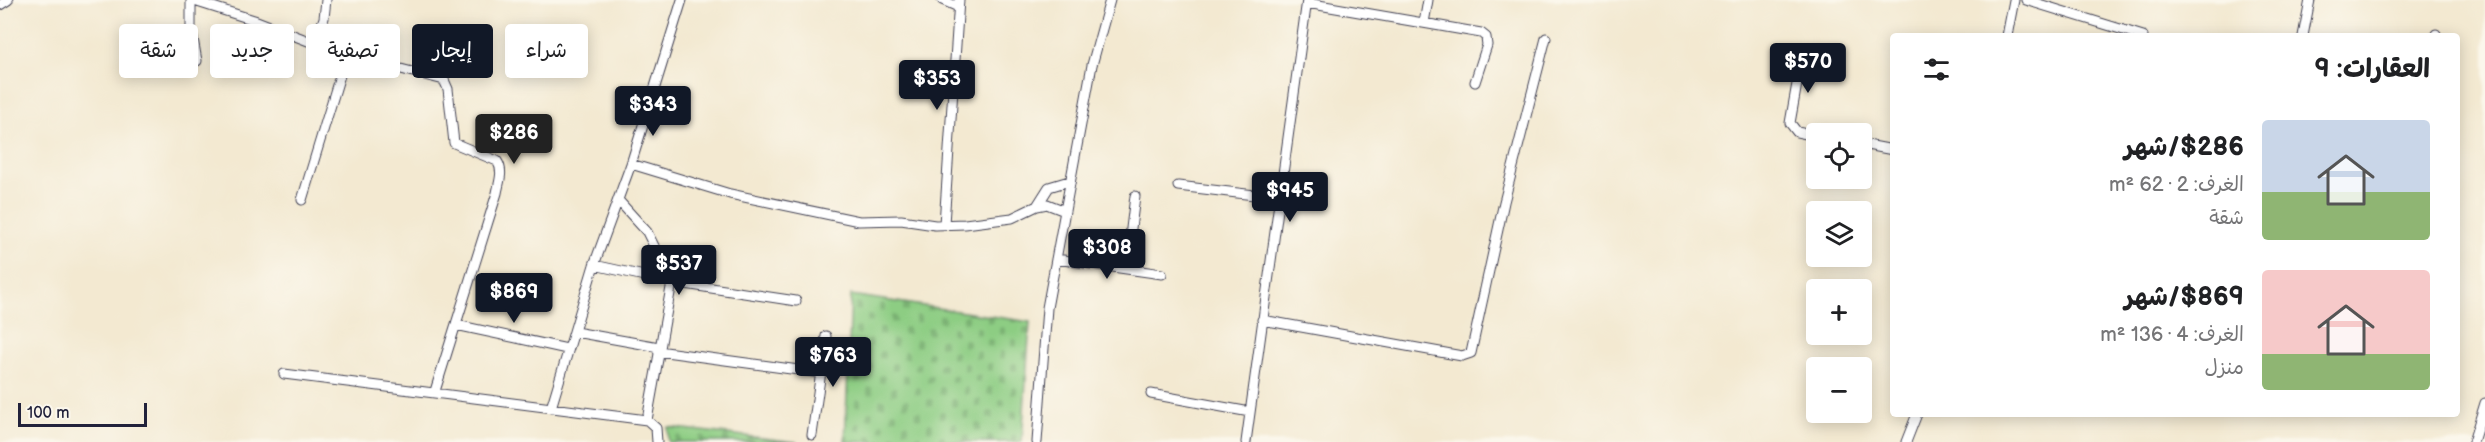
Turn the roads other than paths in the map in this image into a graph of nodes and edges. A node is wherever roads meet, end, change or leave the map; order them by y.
1 (8, 0) edge
2 (326, 0) edge
3 (682, 0) edge
4 (942, 0) edge
5 (1110, 0) edge
6 (1428, 0) edge
7 (2014, 0) edge
8 (2026, 0) edge
9 (2310, 0) edge
10 (1307, 2) edge
11 (959, 4) edge
12 (0, 5) edge
13 (1424, 23) junction
14 (191, 24) edge
15 (322, 24) edge
16 (2008, 33) edge
17 (2133, 33) edge
18 (2304, 33) edge
19 (1546, 38) dead end
20 (306, 40) edge
21 (1803, 50) dead end
22 (400, 69) edge
23 (339, 78) edge
24 (1475, 82) dead end
25 (1806, 134) edge
26 (1872, 146) edge
27 (1890, 149) edge
28 (631, 164) junction
29 (1069, 181) junction
30 (1178, 186) dead end
31 (1135, 196) dead end
32 (1280, 198) junction
33 (302, 200) dead end
34 (618, 200) junction
35 (1037, 206) junction
36 (1065, 211) junction
37 (944, 224) junction
38 (1056, 259) junction
39 (594, 265) junction
40 (1126, 269) junction
41 (1162, 274) dead end
42 (672, 282) junction
43 (796, 301) dead end
44 (1262, 320) junction
45 (456, 325) junction
46 (575, 332) junction
47 (826, 336) dead end
48 (567, 349) junction
49 (658, 349) junction
50 (821, 373) junction
51 (284, 374) dead end
52 (435, 392) junction
53 (1151, 394) dead end
54 (2485, 403) edge
55 (551, 408) junction
56 (1250, 412) junction
57 (1916, 417) edge
58 (646, 420) junction
59 (812, 435) dead end
60 (657, 442) edge
61 (1037, 442) edge
62 (1246, 442) edge
63 (1906, 442) edge
64 (2473, 442) edge

1 - 12 street
2 - 15 street
3 - 28 street
4 - 11 street
5 - 29 street
6 - 13 street
7 - 16 street
8 - 17 street
9 - 18 street
10 - 13 street
10 - 32 street
11 - 37 street
13 - 24 street
14 - 20 street
19 - 44 street
21 - 25 street
22 - 45 street
23 - 33 street
26 - 27 street
28 - 34 street
28 - 37 street
29 - 35 street
29 - 36 street
30 - 32 street
31 - 40 street
32 - 44 street
34 - 39 street
34 - 42 street
35 - 36 street
35 - 37 street
36 - 38 street
38 - 40 street
38 - 61 street
39 - 42 street
39 - 46 street
40 - 41 street
42 - 43 street
42 - 49 street
44 - 56 street
45 - 48 street
45 - 52 street
46 - 48 street
46 - 49 street
47 - 50 street
48 - 55 street
49 - 50 street
49 - 58 street
50 - 59 street
51 - 52 street
52 - 55 street
53 - 56 street
54 - 64 street
55 - 58 street
56 - 62 street
57 - 63 street
58 - 60 street

